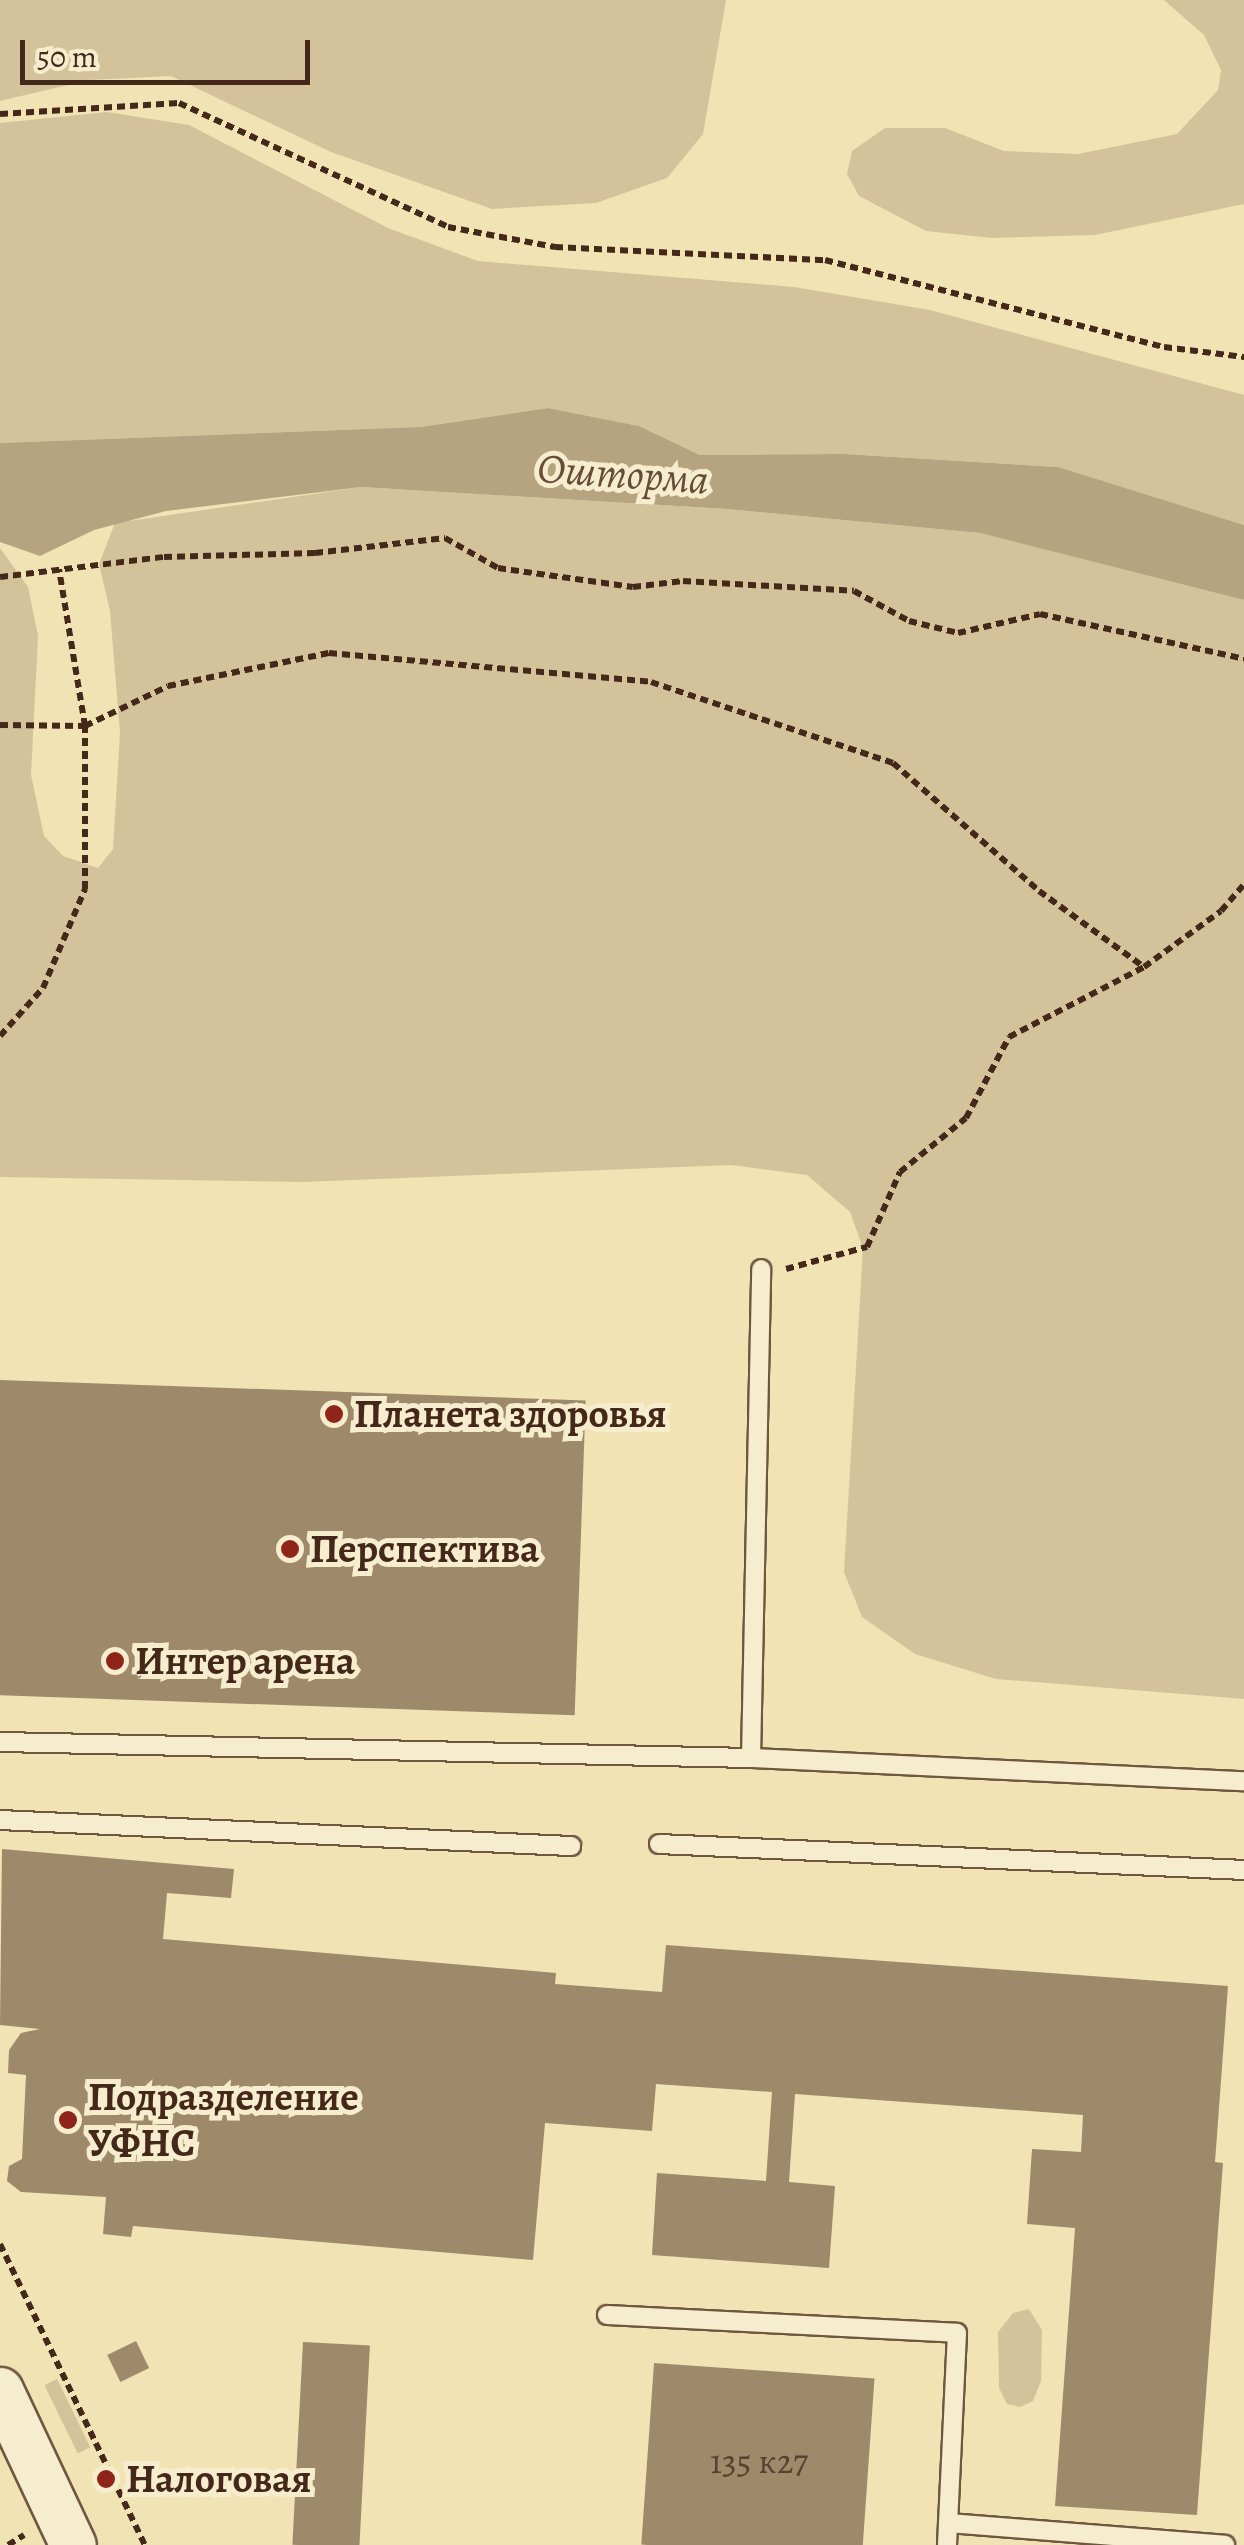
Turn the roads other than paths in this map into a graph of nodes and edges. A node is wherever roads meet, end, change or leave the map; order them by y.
1 (761, 1269) road end
2 (0, 1742) edge
3 (752, 1758) junction
4 (1244, 1781) edge
5 (0, 1820) edge
6 (659, 1844) dead end
7 (571, 1846) dead end
8 (1244, 1870) edge
9 (607, 2314) dead end
10 (0, 2390) edge
11 (948, 2523) junction
12 (73, 2545) edge
13 (947, 2545) edge
14 (1224, 2545) edge

1 - 3 lane
2 - 3 lane
3 - 4 lane
5 - 7 lane
6 - 8 lane
9 - 11 lane
10 - 12 street
11 - 13 lane
11 - 14 lane

